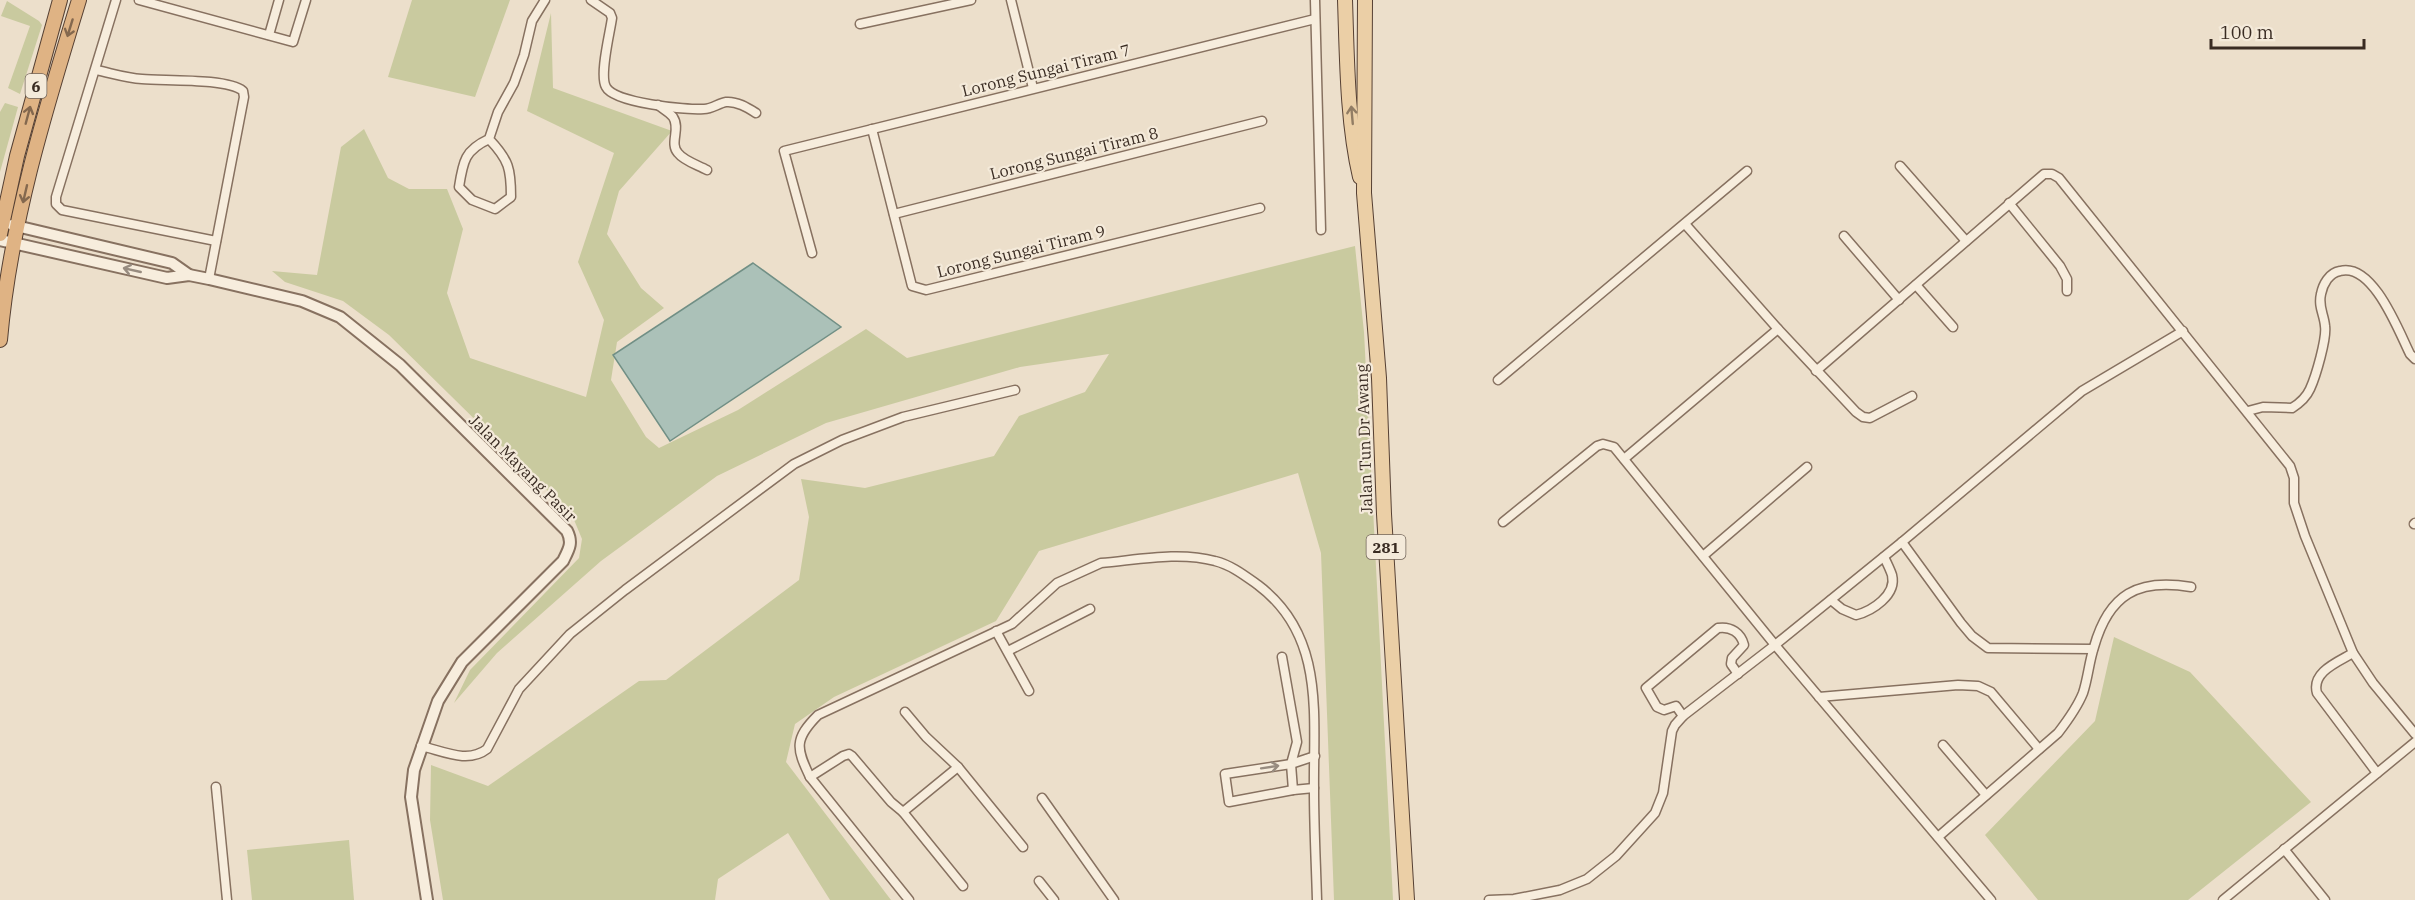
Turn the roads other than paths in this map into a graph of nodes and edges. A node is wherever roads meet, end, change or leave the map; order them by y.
1 (60, 0) edge
2 (79, 0) edge
3 (116, 0) edge
4 (139, 0) edge
5 (279, 0) edge
6 (306, 0) edge
7 (545, 0) edge
8 (591, 0) edge
9 (971, 0) edge
10 (1011, 0) edge
11 (1315, 0) edge
12 (1345, 0) edge
13 (1365, 0) edge
14 (1315, 19) junction
15 (860, 24) dead end
16 (269, 35) junction
17 (96, 70) junction
18 (1033, 88) junction
19 (658, 105) junction
20 (756, 113) dead end
21 (1262, 121) dead end
22 (872, 129) junction
23 (489, 140) junction
24 (1899, 166) dead end
25 (706, 170) dead end
26 (1747, 171) dead end
27 (13, 172) junction
28 (1364, 193) junction
29 (0, 203) edge
30 (2009, 203) junction
31 (1260, 208) dead end
32 (894, 214) junction
33 (1685, 224) junction
34 (18, 226) junction
35 (1, 229) edge
36 (1321, 230) dead end
37 (1844, 236) dead end
38 (216, 241) junction
39 (1966, 241) junction
40 (7, 242) edge
41 (812, 254) dead end
42 (189, 275) junction
43 (209, 279) junction
44 (1916, 285) junction
45 (2067, 291) dead end
46 (1899, 300) junction
47 (1953, 327) dead end
48 (1778, 329) junction
49 (2183, 332) junction
50 (0, 340) edge
51 (2415, 359) edge
52 (1816, 371) junction
53 (1498, 381) dead end
54 (1014, 390) dead end
55 (1912, 396) dead end
56 (2248, 411) junction
57 (1624, 459) junction
58 (1807, 467) dead end
59 (1503, 522) dead end
60 (1902, 542) junction
61 (1703, 556) junction
62 (1884, 557) junction
63 (2191, 587) dead end
64 (1832, 600) junction
65 (1090, 609) dead end
66 (996, 631) junction
67 (1775, 645) junction
68 (2093, 649) junction
69 (1008, 651) junction
70 (2353, 653) junction
71 (1282, 657) dead end
72 (1738, 674) junction
73 (1029, 691) dead end
74 (1819, 697) junction
75 (905, 712) dead end
76 (1683, 716) junction
77 (2415, 734) edge
78 (2415, 742) edge
79 (1943, 745) dead end
80 (421, 746) junction
81 (2039, 749) junction
82 (1315, 756) junction
83 (1291, 764) junction
84 (958, 766) junction
85 (2377, 773) junction
86 (810, 777) junction
87 (216, 787) dead end
88 (1314, 788) junction
89 (1293, 790) junction
90 (1986, 795) junction
91 (1042, 798) dead end
92 (903, 812) junction
93 (1938, 837) junction
94 (1023, 847) dead end
95 (2284, 849) junction
96 (1039, 881) dead end
97 (963, 886) dead end
98 (227, 900) edge
99 (427, 900) edge
100 (909, 900) edge
101 (1054, 900) edge
102 (1114, 900) edge
103 (1317, 900) edge
104 (1407, 900) edge
105 (1489, 900) edge
106 (1991, 900) edge
107 (2223, 900) edge
108 (2325, 900) edge

27 -> 1 highway, 6
2 -> 34 highway, 6
3 - 17 street
4 - 16 street
5 - 16 street
6 - 16 street
7 - 23 street
8 - 19 street
9 - 15 street
10 - 18 street
11 - 14 street
28 -> 12 main road, Jalan Tun Dr Awang / 281
13 - 28 main road, Jalan Tun Dr Awang / 281
14 - 18 street, Lorong Sungai Tiram 7
14 - 36 street
17 - 38 street
17 - 38 street
18 - 22 street, Lorong Sungai Tiram 7
19 - 20 street
19 - 25 street
21 - 32 street, Lorong Sungai Tiram 8
22 - 32 street, Lorong Sungai Tiram 9
22 - 41 street, Lorong Sungai Tiram 7
23 - 23 street
24 - 39 street
26 - 33 street
27 - 29 highway
27 - 35 highway, 6
28 - 104 main road, Jalan Tun Dr Awang / 281
30 - 39 street
30 - 45 street
30 - 49 street
31 - 32 street, Lorong Sungai Tiram 9
33 - 48 street
33 - 53 street
34 - 35 street, Jalan Mayang Pasir
34 - 40 highway, 6
34 - 42 street, Jalan Mayang Pasir
37 - 46 street
38 - 43 street
39 - 44 street
42 -> 40 street, Jalan Mayang Pasir
40 - 50 highway, 6
42 - 43 street, Jalan Mayang Pasir
43 - 80 street, Jalan Mayang Pasir
44 - 46 street
44 - 47 street
46 - 52 street
48 - 52 street
48 - 57 street
49 - 56 street
49 - 60 street
51 - 56 street
52 - 55 street
54 - 80 street
56 - 70 street
57 - 59 street
57 - 61 street
58 - 61 street
60 - 62 street
60 - 68 street
61 - 67 street
62 - 64 street
62 - 64 street
63 - 68 street
64 - 67 street
65 - 69 street
66 - 69 street
66 - 82 street
66 - 86 street
67 - 72 street
67 - 74 street
68 - 81 street
69 - 73 street
70 - 77 street
70 - 85 street
71 - 83 street
72 - 76 street
72 - 76 street
74 - 81 street
74 - 93 street
75 - 84 street
76 - 105 street
78 - 85 street
79 - 90 street
80 - 99 street, Jalan Mayang Pasir
81 - 90 street
82 - 83 street
82 - 88 street
83 - 89 street
89 -> 83 street
84 - 92 street
84 - 94 street
85 - 95 street
86 - 92 street
86 - 100 street
87 - 98 street
88 - 89 street
88 - 103 street
90 - 93 street
91 - 102 street
92 - 97 street
93 - 106 street
95 - 107 street
95 - 108 street
96 - 101 street

